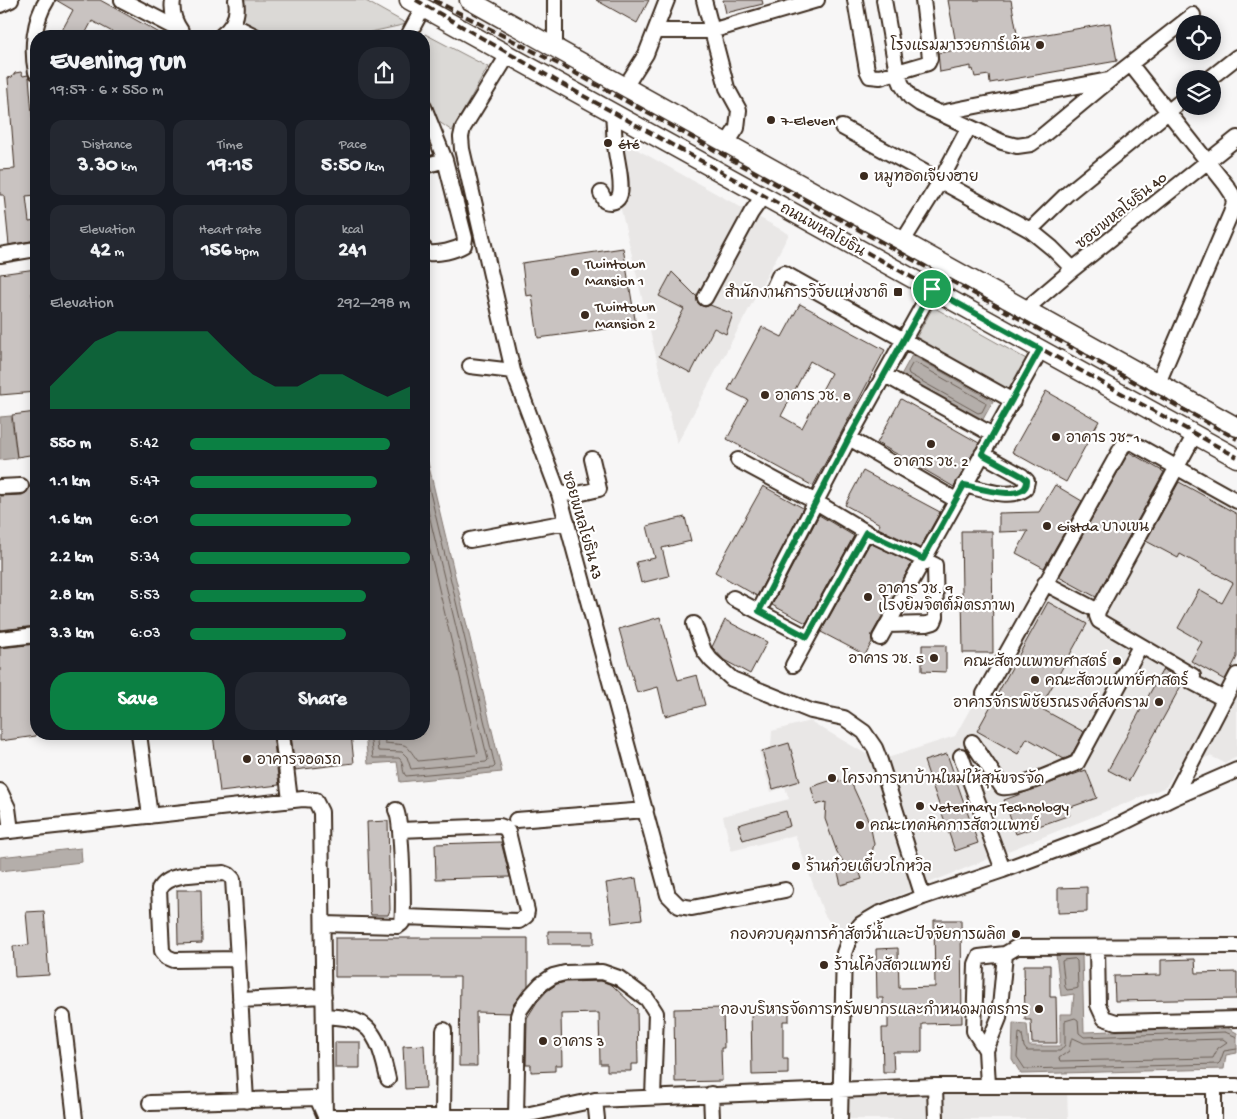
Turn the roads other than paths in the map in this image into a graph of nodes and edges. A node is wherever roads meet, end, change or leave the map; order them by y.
1 (11, 0) edge
2 (47, 0) edge
3 (122, 0) edge
4 (173, 0) edge
5 (236, 0) edge
6 (469, 0) edge
7 (555, 0) edge
8 (667, 0) edge
9 (704, 0) edge
10 (817, 0) edge
11 (855, 0) edge
12 (884, 0) edge
13 (923, 0) edge
14 (416, 4) edge
15 (0, 5) edge
16 (233, 25) junction
17 (1176, 28) edge
18 (36, 30) edge
19 (178, 30) edge
20 (182, 30) edge
21 (228, 30) edge
22 (243, 30) edge
23 (410, 30) edge
24 (656, 31) junction
25 (711, 31) junction
26 (556, 48) junction
27 (508, 55) junction
28 (1237, 57) edge
29 (1130, 64) junction
30 (1220, 70) edge
31 (897, 73) junction
32 (1111, 79) junction
33 (625, 87) junction
34 (650, 101) junction
35 (1176, 105) edge
36 (1168, 111) junction
37 (613, 113) junction
38 (940, 113) junction
39 (430, 122) edge
40 (637, 126) junction
41 (842, 127) dead end
42 (969, 127) junction
43 (1237, 138) edge
44 (727, 144) junction
45 (445, 160) junction
46 (1208, 161) junction
47 (430, 164) edge
48 (941, 180) junction
49 (601, 193) dead end
50 (763, 196) junction
51 (1030, 230) junction
52 (902, 241) junction
53 (30, 250) edge
54 (430, 253) edge
55 (0, 255) edge
56 (1073, 268) junction
57 (774, 289) dead end
58 (932, 289) junction
59 (705, 298) dead end
60 (1026, 309) junction
61 (904, 340) junction
62 (1040, 349) junction
63 (470, 366) dead end
64 (513, 371) junction
65 (885, 375) junction
66 (1158, 383) junction
67 (1013, 401) junction
68 (1237, 427) edge
69 (1195, 434) junction
70 (993, 435) junction
71 (849, 438) junction
72 (982, 454) junction
73 (592, 458) dead end
74 (1237, 458) edge
75 (738, 460) dead end
76 (1176, 468) junction
77 (964, 485) junction
78 (21, 486) dead end
79 (0, 487) edge
80 (559, 494) junction
81 (956, 500) junction
82 (1237, 501) edge
83 (816, 502) junction
84 (567, 522) junction
85 (866, 532) junction
86 (470, 540) dead end
87 (923, 559) junction
88 (1045, 583) junction
89 (733, 598) dead end
90 (759, 611) junction
91 (1098, 611) junction
92 (694, 624) dead end
93 (887, 625) junction
94 (30, 636) edge
95 (807, 637) junction
96 (880, 638) dead end
97 (0, 639) edge
98 (1140, 646) junction
99 (793, 665) dead end
100 (1237, 675) edge
101 (984, 694) dead end
102 (1224, 699) junction
103 (140, 740) edge
104 (283, 740) edge
105 (972, 742) dead end
106 (961, 756) dead end
107 (1237, 770) edge
108 (0, 791) edge
109 (1173, 798) junction
110 (290, 800) junction
111 (396, 810) dead end
112 (646, 810) junction
113 (150, 816) junction
114 (516, 820) dead end
115 (400, 830) junction
116 (6, 831) edge
117 (1003, 870) junction
118 (785, 890) dead end
119 (922, 897) junction
120 (402, 917) junction
121 (323, 924) junction
122 (1237, 946) edge
123 (1097, 947) junction
124 (1005, 954) junction
125 (238, 959) junction
126 (324, 996) junction
127 (240, 1000) junction
128 (324, 1016) junction
129 (63, 1017) dead end
130 (1237, 1019) edge
131 (444, 1030) dead end
132 (986, 1050) junction
133 (388, 1078) dead end
134 (988, 1085) junction
135 (935, 1086) junction
136 (1214, 1086) junction
137 (1237, 1086) edge
138 (841, 1090) junction
139 (711, 1094) junction
140 (653, 1097) junction
141 (595, 1100) junction
142 (246, 1101) junction
143 (150, 1103) dead end
144 (443, 1117) junction
145 (516, 1117) junction
146 (325, 1118) edge
147 (75, 1119) edge
148 (597, 1119) edge
149 (712, 1119) edge
150 (840, 1119) edge
151 (936, 1119) edge
152 (1214, 1119) edge

1 - 15 street
2 - 18 street
3 - 19 street
4 - 20 street
5 - 16 street
6 - 26 main road, ถนนพหลโยธิน
7 - 26 street
8 - 24 street
9 - 25 street
10 - 25 street
11 - 31 street
12 - 31 street
13 - 31 street
14 - 23 street
14 - 27 main road, ถนนพหลโยธิน
16 - 21 street
16 - 22 street
17 - 29 street
24 - 25 street
24 - 33 street
25 - 44 street
26 - 33 main road, ถนนพหลโยธิน
27 - 37 main road, ถนนพหลโยธิน
27 - 64 street, ซอยพหลโยธิน 43
28 - 30 street
29 - 32 street
29 - 36 street
31 - 38 street
32 - 38 street
32 - 42 street
33 - 34 main road, ถนนพหลโยธิน
34 - 40 main road
34 - 44 main road, ถนนพหลโยธิน
35 - 36 street
36 - 46 street
36 - 51 street
37 - 40 main road, ถนนพหลโยธิน
37 - 49 street
38 - 42 street
39 - 45 street
40 - 50 main road, ถนนพหลโยธิน
41 - 48 street
42 - 48 street
43 - 46 street, ซอยพหลโยธิน 40
44 - 52 main road, ถนนพหลโยธิน
45 - 47 street
45 - 54 street
46 - 56 street, ซอยพหลโยธิน 40
46 - 66 street
48 - 51 street
48 - 52 street
50 - 58 main road, ถนนพหลโยธิน
50 - 59 street
51 - 56 street
52 - 60 main road, ถนนพหลโยธิน
53 - 55 street
56 - 60 street, ซอยพหลโยธิน 40
57 - 61 street
58 - 61 street
58 - 62 main road, ถนนพหลโยธิน
60 - 66 main road, ถนนพหลโยธิน
61 - 65 street
61 - 67 street
62 - 67 street
62 - 69 main road, ถนนพหลโยธิน
63 - 64 street
64 - 80 street, ซอยพหลโยธิน 43
65 - 70 street
65 - 71 street
66 - 68 main road, ถนนพหลโยธิน
67 - 70 street
69 - 74 main road, ถนนพหลโยธิน
69 - 76 street
70 - 72 street
71 - 81 street
71 - 83 street
72 - 77 street
72 - 77 street
73 - 80 street
75 - 83 street
76 - 82 street
76 - 88 street
76 - 91 street
77 - 81 street
78 - 79 street
80 - 84 street, ซอยพหลโยธิน 43
81 - 87 street
83 - 85 street
83 - 90 street
84 - 86 street
84 - 112 street, ซอยพหลโยธิน 43
85 - 87 street
85 - 95 street
87 - 93 street
87 - 93 street
88 - 91 street
88 - 101 street
89 - 90 street
90 - 95 street
91 - 98 street
92 - 119 street
93 - 96 street
94 - 97 street
95 - 99 street
98 - 102 street
98 - 105 street
100 - 102 street
102 - 109 street
103 - 113 street
104 - 110 street
106 - 117 street
107 - 109 street
108 - 116 street
109 - 117 street
110 - 113 street
110 - 121 street
111 - 115 street
112 - 114 street
112 - 118 street, ซอยพหลโยธิน 43
113 - 116 street
115 - 120 street
115 - 120 street
117 - 119 street
119 - 138 street
120 - 121 street
121 - 126 street
122 - 123 street
123 - 124 street
123 - 130 street
124 - 132 street
124 - 132 street
125 - 125 street
125 - 127 street
126 - 127 street
126 - 128 street
127 - 142 street
128 - 133 street
128 - 146 street
129 - 147 street
131 - 144 street
132 - 134 street
134 - 135 street
134 - 136 street
135 - 138 street
135 - 151 street
136 - 137 street
136 - 152 street
138 - 139 street
138 - 150 street
139 - 140 street
139 - 149 street
140 - 141 street
140 - 145 street
141 - 145 street
141 - 148 street
142 - 143 street
142 - 146 street
144 - 145 street
144 - 146 street

